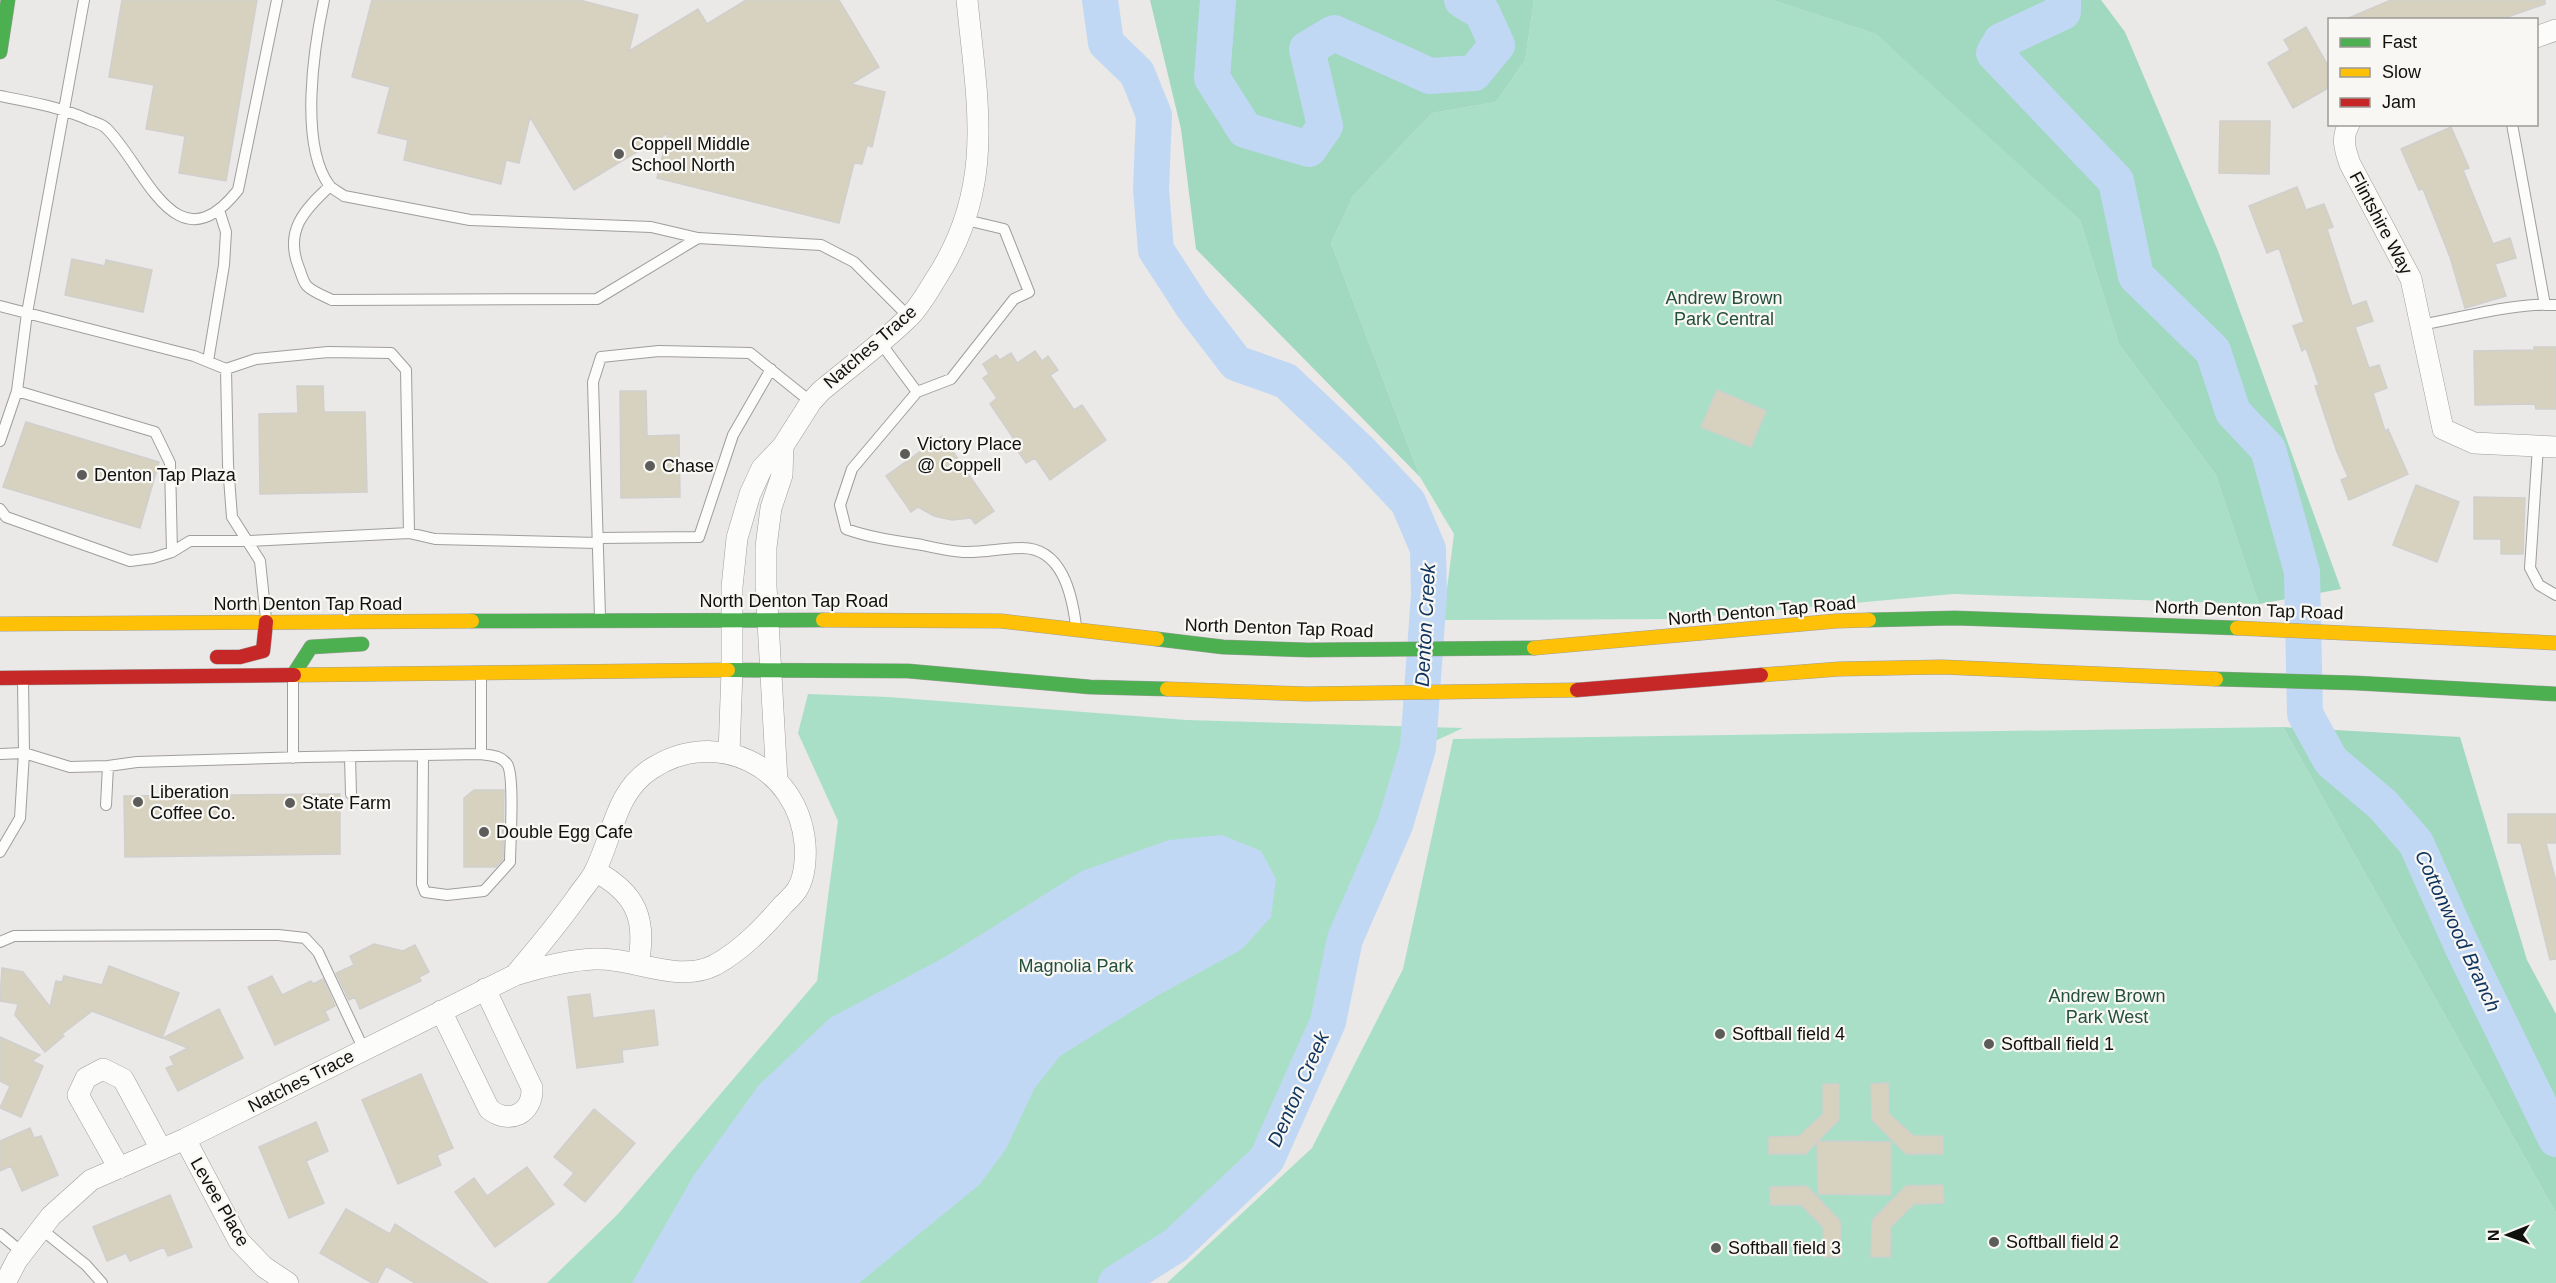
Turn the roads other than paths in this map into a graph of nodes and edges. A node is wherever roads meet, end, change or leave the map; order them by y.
1 (8, 0) edge
2 (84, 0) edge
3 (277, 0) edge
4 (324, 0) edge
5 (967, 0) edge
6 (2556, 30) edge
7 (2538, 36) edge
8 (0, 52) edge
9 (0, 96) edge
10 (63, 108) junction
11 (2348, 126) edge
12 (2512, 126) edge
13 (330, 186) junction
14 (219, 210) junction
15 (966, 220) junction
16 (698, 238) junction
17 (2550, 305) edge
18 (0, 306) edge
19 (27, 313) junction
20 (909, 317) junction
21 (2421, 325) junction
22 (880, 342) junction
23 (208, 361) junction
24 (226, 369) junction
25 (771, 369) junction
26 (17, 391) junction
27 (917, 392) junction
28 (811, 402) junction
29 (0, 441) edge
30 (783, 446) junction
31 (2547, 446) edge
32 (0, 509) edge
33 (409, 533) junction
34 (249, 541) junction
35 (598, 541) junction
36 (172, 552) junction
37 (2556, 595) edge
38 (732, 619) junction
39 (769, 619) junction
40 (600, 620) junction
41 (266, 622) junction
42 (452, 622) junction
43 (0, 624) edge
44 (1077, 630) junction
45 (437, 633) dead end
46 (376, 644) dead end
47 (2556, 644) edge
48 (207, 657) dead end
49 (132, 661) dead end
50 (732, 670) junction
51 (771, 670) junction
52 (481, 673) junction
53 (293, 675) junction
54 (0, 678) edge
55 (23, 678) junction
56 (93, 678) junction
57 (2556, 694) edge
58 (24, 753) junction
59 (0, 754) edge
60 (481, 754) junction
61 (729, 754) junction
62 (350, 756) junction
63 (423, 756) junction
64 (293, 758) junction
65 (108, 766) junction
66 (777, 781) junction
67 (351, 794) dead end
68 (105, 805) dead end
69 (0, 852) edge
70 (595, 871) junction
71 (0, 942) edge
72 (638, 964) junction
73 (515, 975) junction
74 (485, 989) junction
75 (441, 1011) junction
76 (364, 1050) junction
77 (185, 1139) junction
78 (161, 1149) junction
79 (119, 1168) junction
80 (42, 1228) junction
81 (0, 1234) edge
82 (23, 1253) junction
83 (5, 1283) edge
84 (102, 1283) edge
85 (288, 1283) edge

1 - 8 main road
2 - 10 lane
3 - 14 lane
4 - 13 lane
5 - 15 street, Natches Trace
6 - 7 street
9 - 10 lane
10 - 14 lane
10 - 19 lane
11 - 21 street, Flintshire Way
12 - 17 lane
13 - 16 lane
13 - 16 lane
14 - 23 lane
15 - 20 street, Natches Trace
15 - 27 lane
16 - 20 lane
17 - 21 lane
18 - 19 lane
19 - 23 lane
19 - 26 lane
20 - 22 street, Natches Trace
21 - 31 street, Flintshire Way
22 - 27 lane
22 - 28 street, Natches Trace
23 - 24 lane
24 - 33 lane
24 - 34 lane
25 - 28 lane
25 - 35 lane
25 - 35 lane
26 - 29 lane
26 - 36 lane
27 - 44 lane
28 - 30 street, Natches Trace
30 - 38 street, Natches Trace
30 - 39 street, Natches Trace
31 - 37 lane
32 - 36 lane
33 - 34 lane
33 - 35 lane
34 - 36 lane
34 - 41 lane
35 - 40 lane
38 - 39 main road, North Denton Tap Road
38 - 40 main road, North Denton Tap Road
38 - 50 street, Natches Trace
39 - 44 main road, North Denton Tap Road
39 - 51 street, Natches Trace
40 - 42 main road, North Denton Tap Road
41 - 42 main road, North Denton Tap Road
41 - 43 main road, North Denton Tap Road
41 - 48 main road
42 - 45 main road
44 - 47 main road, North Denton Tap Road
46 - 53 main road
49 - 56 main road
50 - 51 main road
50 - 52 main road
50 - 61 street, Natches Trace
51 - 57 main road
51 - 66 street, Natches Trace
52 - 53 main road
52 - 60 lane
53 - 56 main road
53 - 64 lane
54 - 55 main road
55 - 56 main road
55 - 58 lane
58 - 59 lane
58 - 65 lane
58 - 69 lane
60 - 63 lane
60 - 63 lane
61 - 66 street, Natches Trace
61 - 70 street, Natches Trace
62 - 63 lane
62 - 64 lane
62 - 67 lane
64 - 65 lane
65 - 68 lane
66 - 72 street, Natches Trace
70 - 72 street
70 - 73 street, Natches Trace
71 - 76 lane
72 - 73 street, Natches Trace
73 - 74 street, Natches Trace
74 - 75 street, Natches Trace
74 - 75 street
75 - 76 street, Natches Trace
76 - 77 street, Natches Trace
77 - 78 street, Natches Trace
77 - 85 street, Levee Place
78 - 79 street, Natches Trace
78 - 79 street
79 - 80 street, Natches Trace
80 - 82 street, Natches Trace
80 - 84 lane
81 - 82 lane
82 - 83 street, Natches Trace

